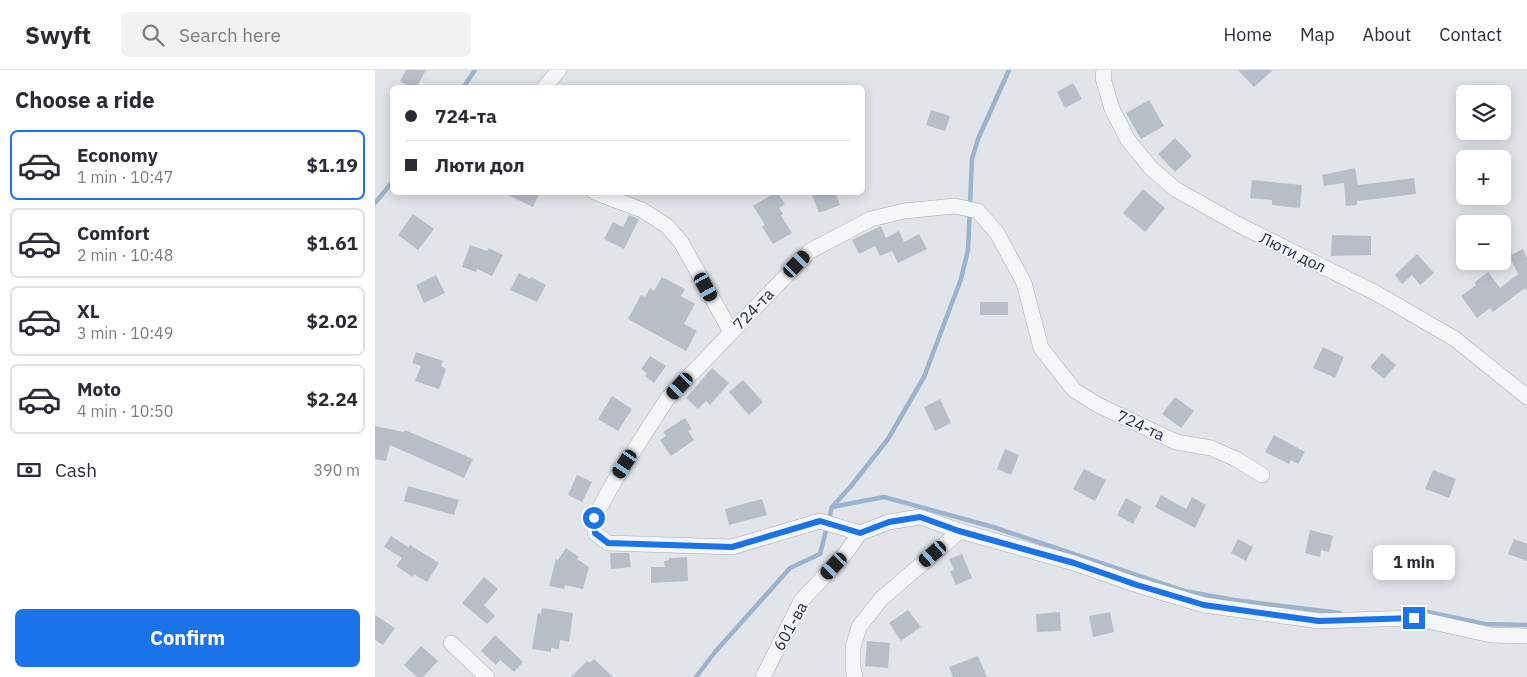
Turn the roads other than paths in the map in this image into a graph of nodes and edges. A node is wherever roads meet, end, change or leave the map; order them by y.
1 (559, 70) edge
2 (1104, 70) edge
3 (546, 85) edge
4 (602, 195) edge
5 (731, 332) junction
6 (1527, 397) edge
7 (1262, 475) dead end
8 (959, 531) junction
9 (860, 533) junction
10 (1527, 636) edge
11 (451, 643) dead end
12 (487, 677) edge
13 (763, 677) edge
14 (855, 677) edge

1 - 3 street
2 - 6 street, Люти дол
4 - 5 street
5 - 7 street, 724-та
5 - 9 street, 724-та
8 - 9 street
8 - 10 street
8 - 14 street
9 - 13 street, 601-ва
11 - 12 street

